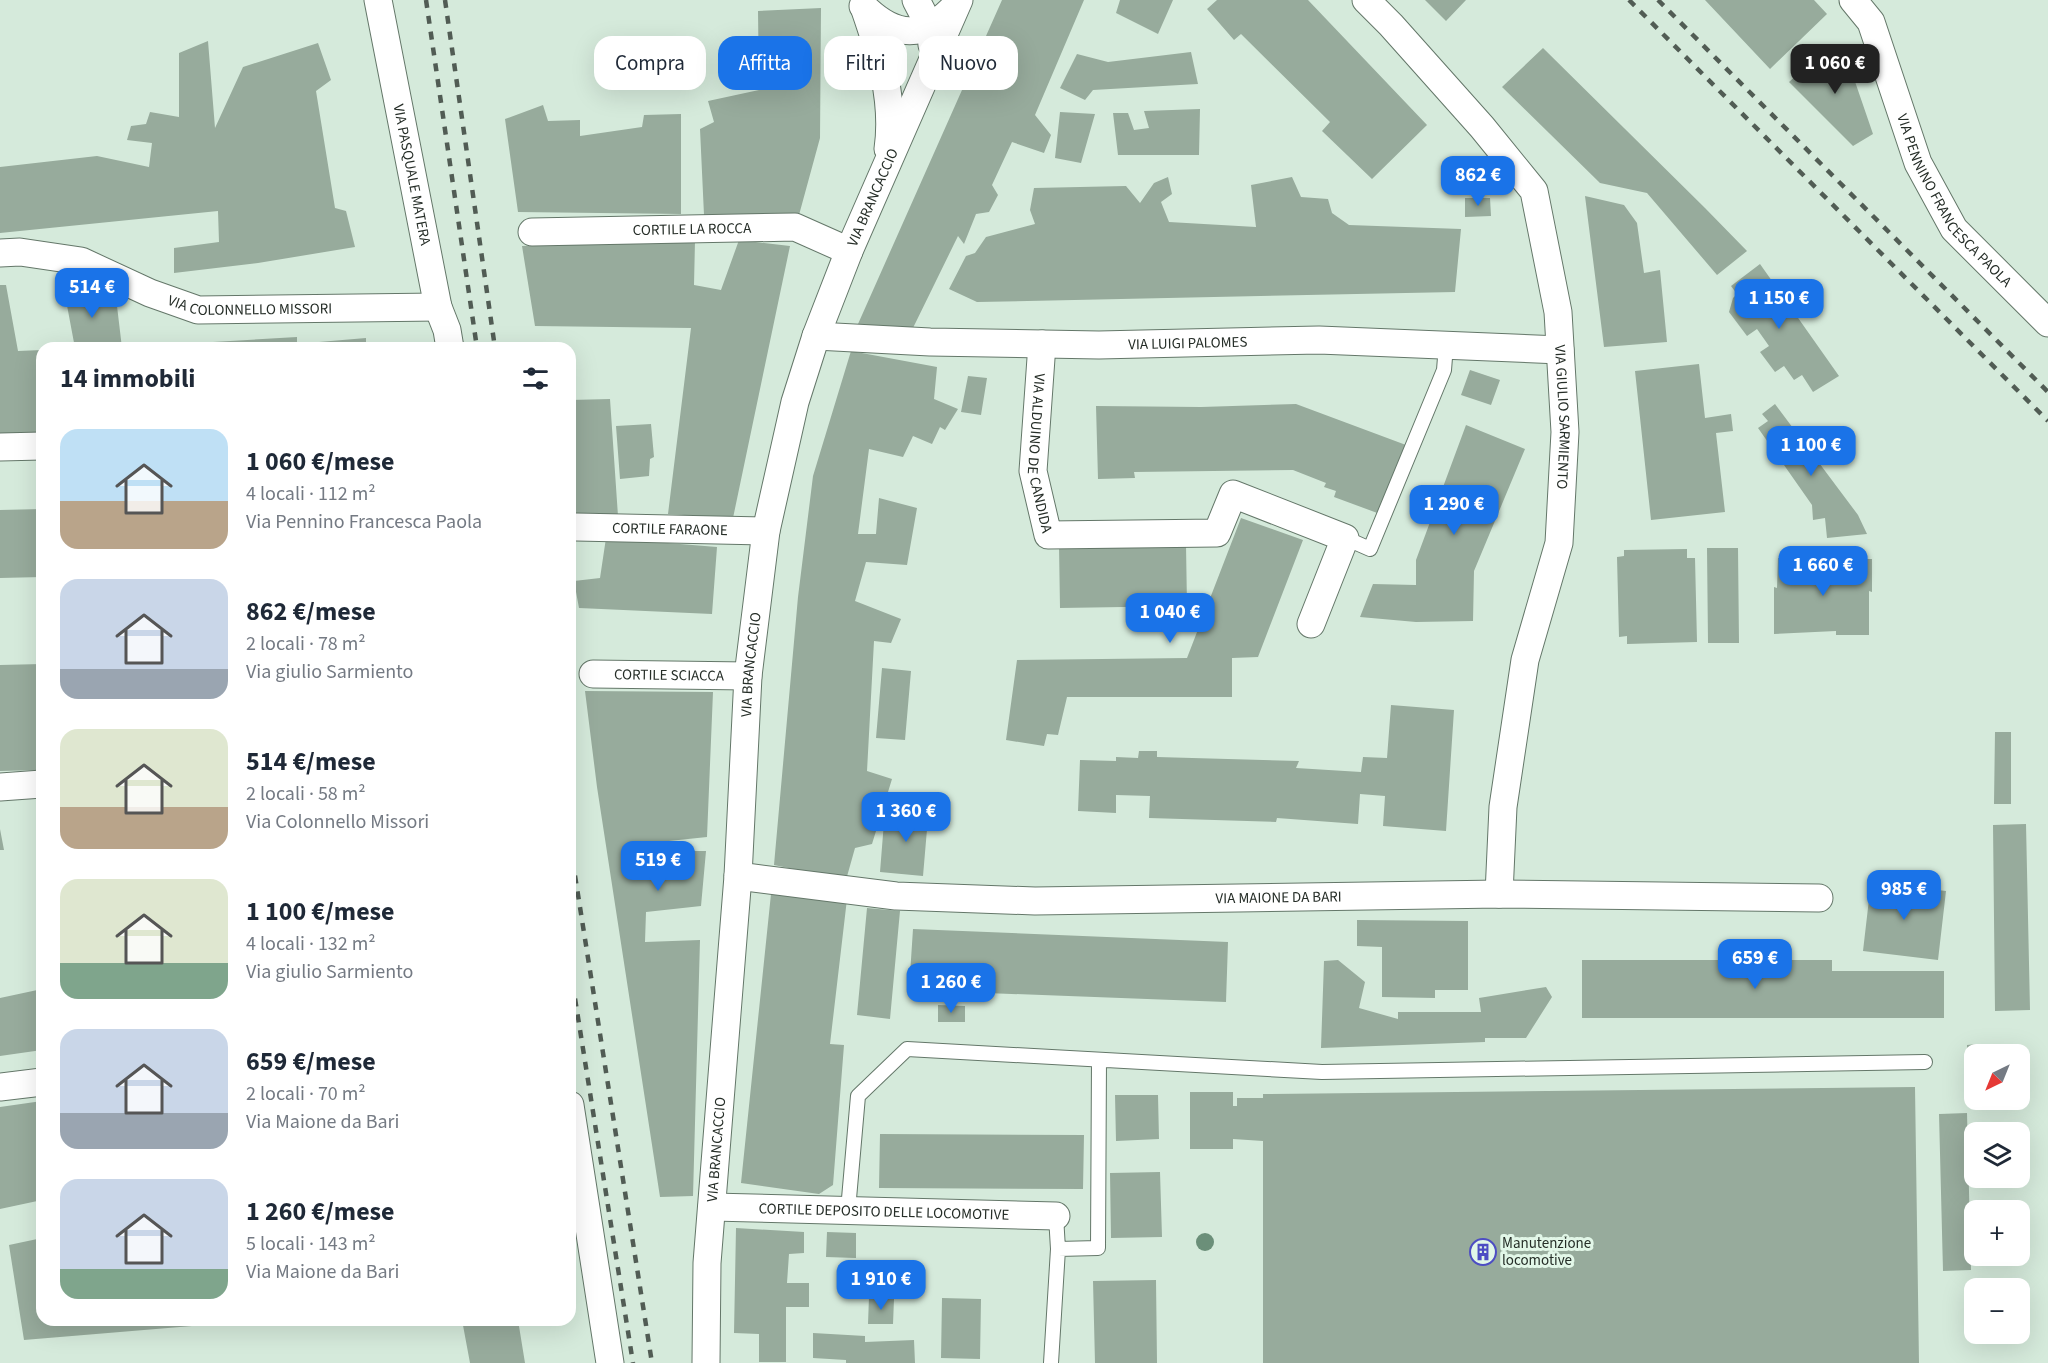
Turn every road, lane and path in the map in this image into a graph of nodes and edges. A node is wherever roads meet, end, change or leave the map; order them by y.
1 (378, 0) edge
2 (916, 0) edge
3 (1366, 0) edge
4 (1853, 0) edge
5 (959, 2) edge
6 (862, 4) edge
7 (930, 27) junction
8 (931, 36) edge
9 (944, 36) edge
10 (920, 90) edge
11 (883, 174) junction
12 (532, 232) dead end
13 (849, 251) junction
14 (0, 253) edge
15 (438, 307) junction
16 (2048, 323) edge
17 (816, 336) junction
18 (449, 342) edge
19 (1042, 344) junction
20 (1446, 345) junction
21 (1560, 350) junction
22 (36, 446) edge
23 (0, 447) edge
24 (576, 527) dead end
25 (766, 531) junction
26 (1345, 538) junction
27 (1311, 624) dead end
28 (593, 674) dead end
29 (748, 676) junction
30 (36, 784) edge
31 (0, 787) edge
32 (738, 876) junction
33 (1499, 894) junction
34 (1819, 898) dead end
35 (1099, 1060) junction
36 (1925, 1062) dead end
37 (36, 1083) edge
38 (0, 1087) edge
39 (576, 1144) edge
40 (712, 1208) junction
41 (848, 1210) junction
42 (1056, 1216) joint
43 (1058, 1249) junction
44 (610, 1363) edge
45 (706, 1363) edge
46 (1051, 1363) edge

1 - 15 street, VIA PASQUALE MATERA
2 - 7 street
3 - 21 street, VIA GIULIO SARMIENTO
4 - 16 street, VIA PENNINO FRANCESCA PAOLA
5 - 7 street
5 - 9 street, VIA BRANCACCIO
6 - 7 street
6 - 11 street
7 - 8 street
10 - 11 street, VIA BRANCACCIO
11 - 13 street, VIA BRANCACCIO
12 - 13 street, CORTILE LA ROCCA
13 - 17 street, VIA BRANCACCIO
14 - 15 street, VIA COLONNELLO MISSORI
15 - 18 street, VIA PASQUALE MATERA
17 - 19 street, VIA LUIGI PALOMES
17 - 25 street, VIA BRANCACCIO
19 - 20 street, VIA LUIGI PALOMES
19 - 26 street, VIA ALDUINO DE CANDIDA
20 - 21 street, VIA LUIGI PALOMES
20 - 26 lane
21 - 33 street, VIA GIULIO SARMIENTO
22 - 23 street
24 - 25 street, CORTILE FARAONE
25 - 29 street, VIA BRANCACCIO
26 - 27 street
28 - 29 street, CORTILE SCIACCA
29 - 32 street, VIA BRANCACCIO
30 - 31 street
32 - 33 street, VIA MAIONE DA BARI
32 - 40 street, VIA BRANCACCIO
33 - 34 street, VIA MAIONE DA BARI
35 - 36 lane
35 - 41 lane
35 - 43 lane
37 - 38 street
39 - 44 street
40 - 41 street, CORTILE DEPOSITO DELLE LOCOMOTIVE
40 - 45 street, VIA BRANCACCIO
41 - 42 street, CORTILE DEPOSITO DELLE LOCOMOTIVE
42 - 43 lane
43 - 46 lane

